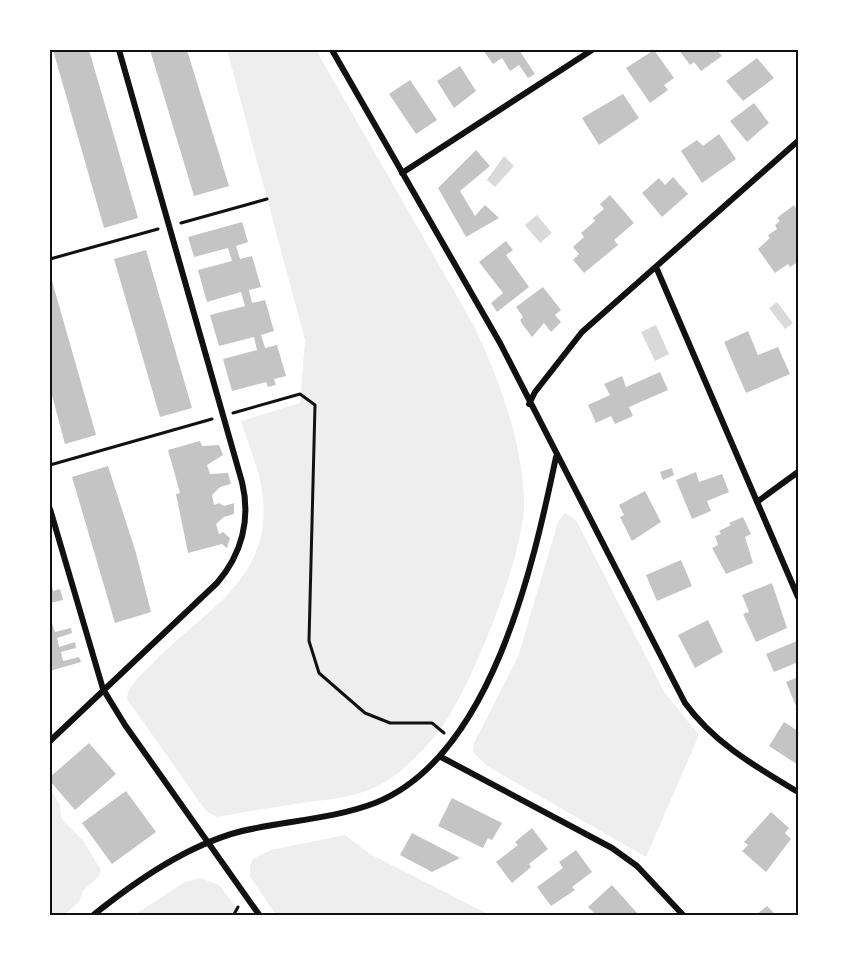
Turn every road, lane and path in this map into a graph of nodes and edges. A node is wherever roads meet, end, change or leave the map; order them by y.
1 (118, 50) edge
2 (332, 50) edge
3 (592, 50) edge
4 (798, 141) edge
5 (402, 173) junction
6 (267, 199) dead end
7 (170, 226) junction
8 (50, 259) edge
9 (657, 267) junction
10 (529, 404) junction
11 (224, 416) junction
12 (556, 457) junction
13 (50, 465) edge
14 (798, 472) edge
15 (758, 502) junction
16 (50, 509) edge
17 (798, 597) edge
18 (103, 689) junction
19 (50, 741) edge
20 (453, 741) junction
21 (441, 757) junction
22 (798, 792) edge
23 (207, 842) junction
24 (238, 906) dead end
25 (92, 915) edge
26 (233, 915) edge
27 (260, 915) edge
28 (684, 915) edge

1 - 7 street
2 - 5 street
3 - 5 street
4 - 9 street
5 - 10 street
6 - 7 path
7 - 8 path
7 - 11 street
9 - 10 street
9 - 15 street
10 - 12 street
11 - 13 path
11 - 18 street
11 - 20 path
12 - 20 street
12 - 22 street
14 - 15 street
15 - 17 street
16 - 18 street
18 - 19 street
18 - 23 street
20 - 21 street
21 - 23 street
21 - 28 street
23 - 25 street
23 - 27 street
24 - 26 path

